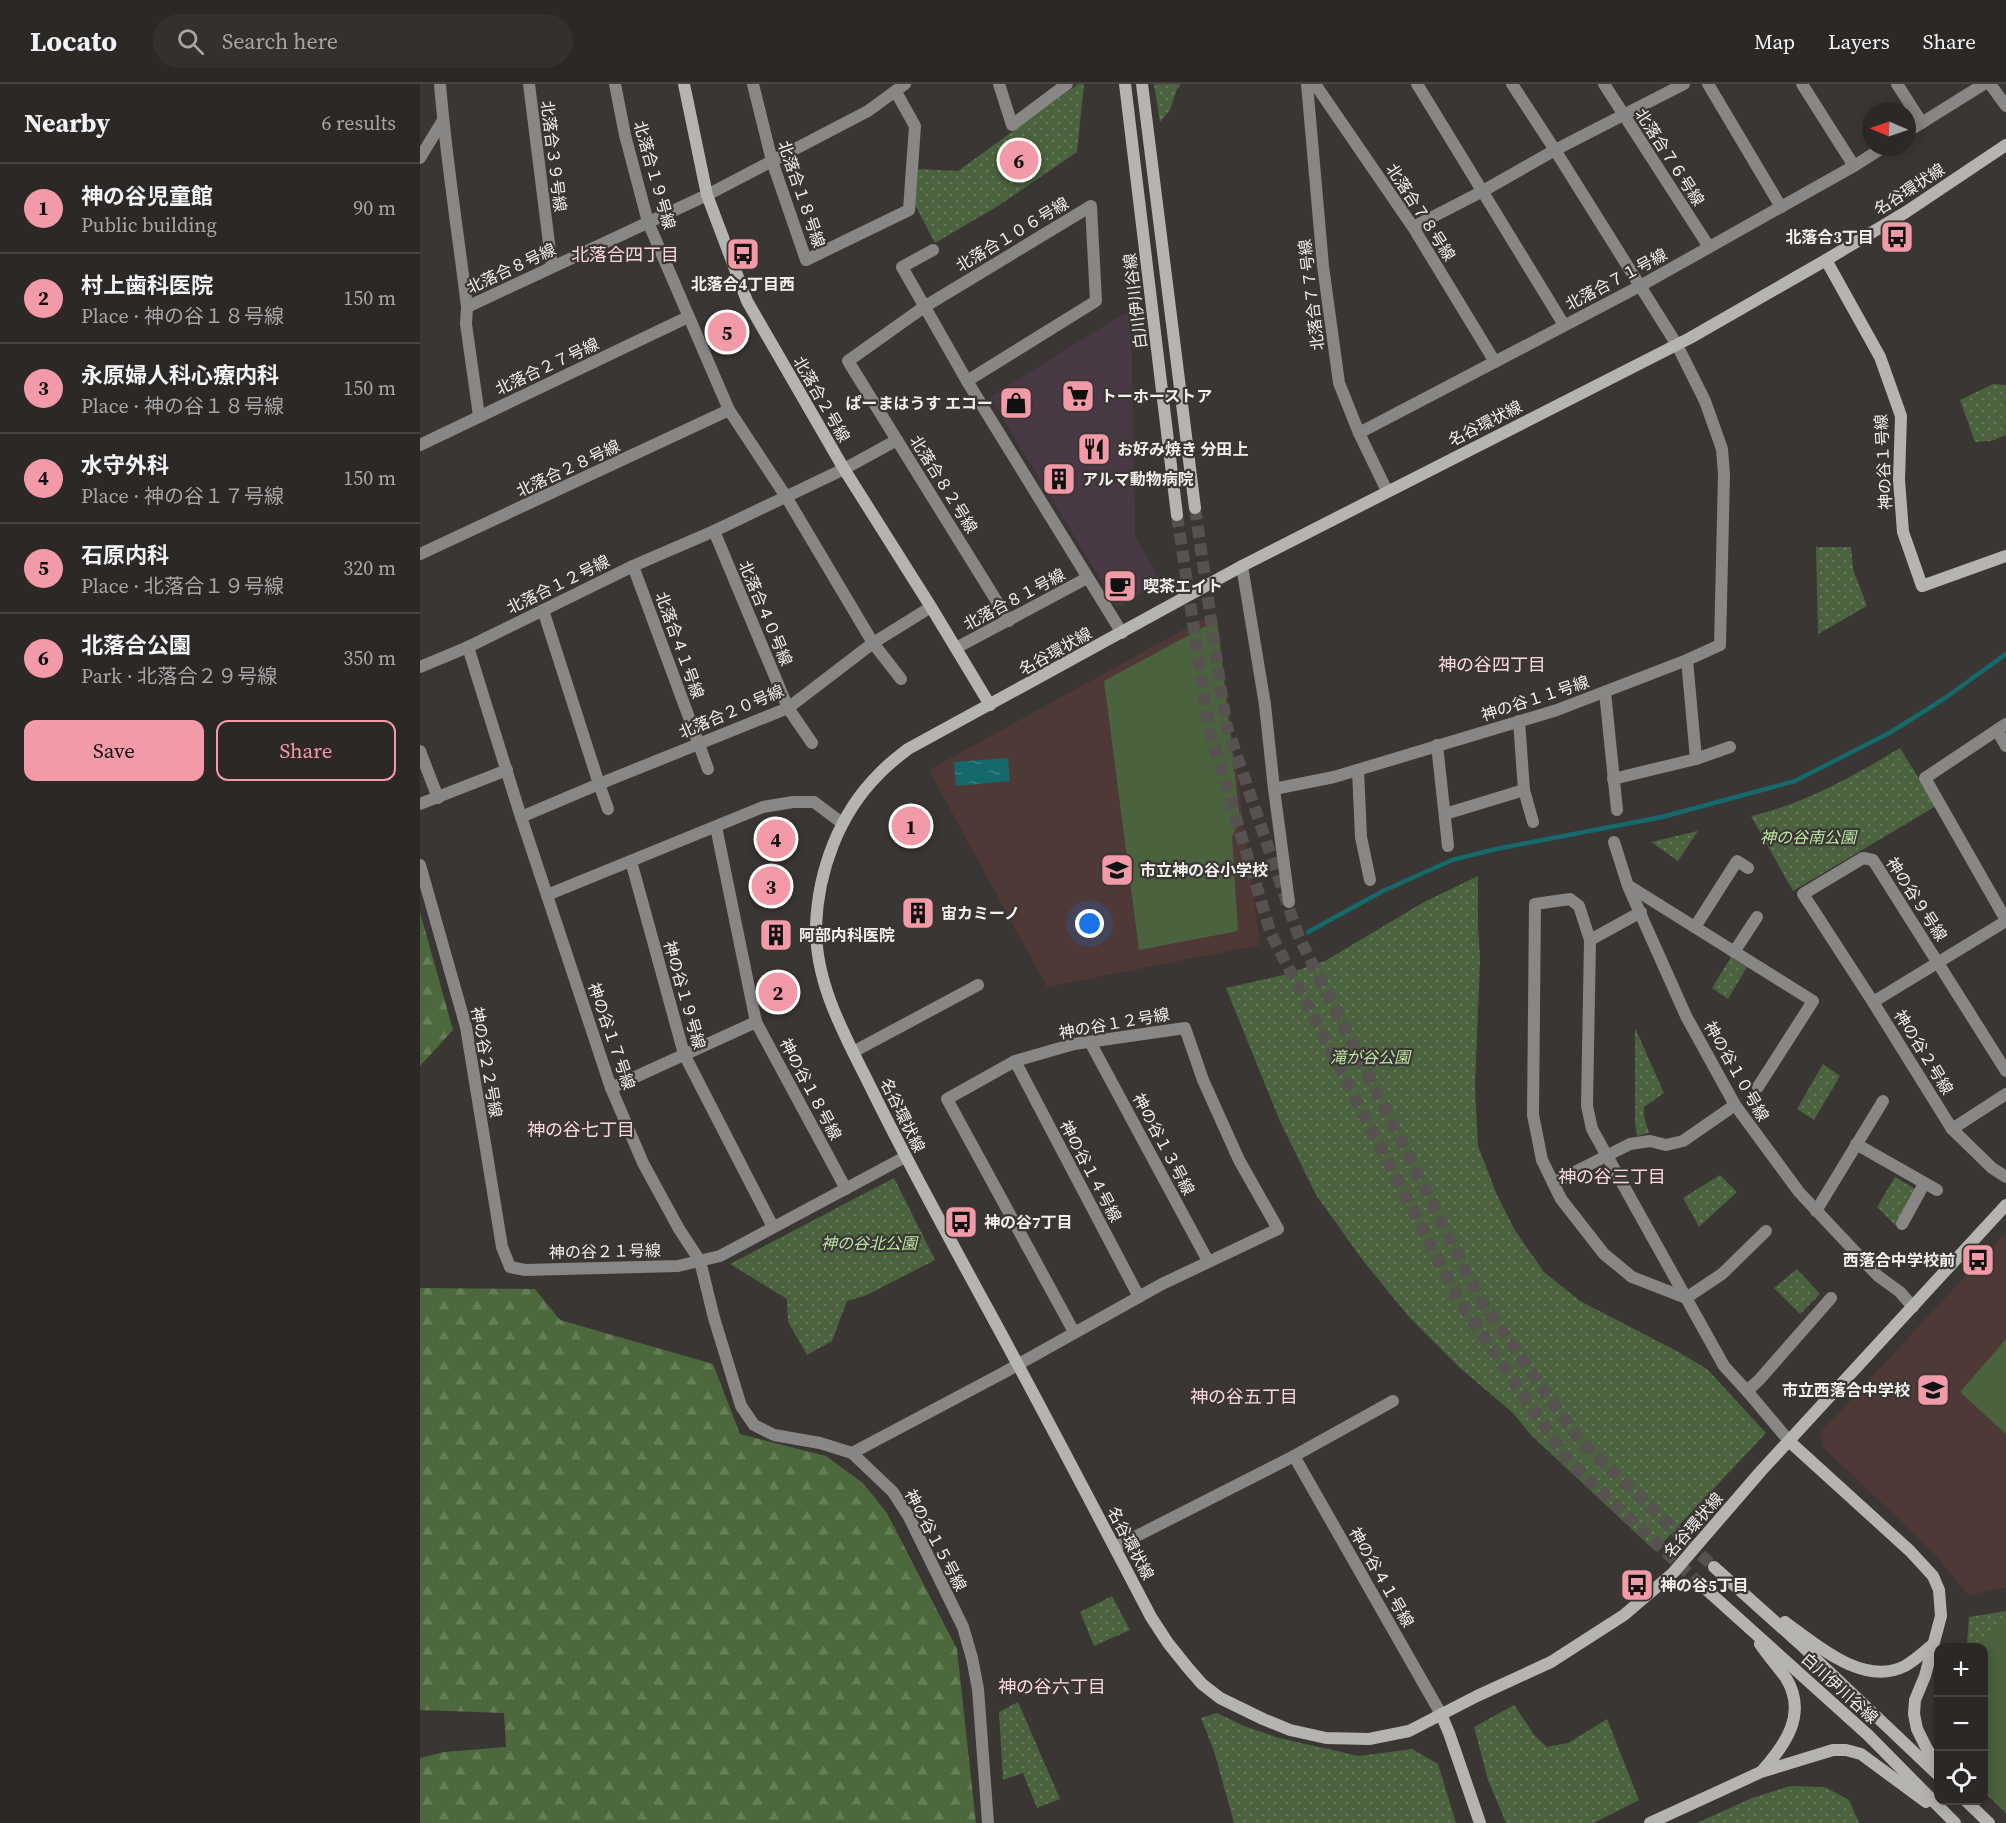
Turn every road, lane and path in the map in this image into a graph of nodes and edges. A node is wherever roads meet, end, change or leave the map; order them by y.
1 (440, 84) edge
2 (529, 84) edge
3 (615, 84) edge
4 (684, 84) edge
5 (753, 84) edge
6 (999, 84) edge
7 (1066, 84) edge
8 (1125, 84) edge
9 (1142, 84) edge
10 (1307, 84) edge
11 (1315, 84) edge
12 (1417, 84) edge
13 (1512, 84) edge
14 (1604, 84) edge
15 (1684, 84) edge
16 (1708, 84) edge
17 (1802, 84) edge
18 (1898, 84) edge
19 (1984, 84) edge
20 (1990, 84) edge
21 (901, 88) edge
22 (2006, 106) edge
23 (1623, 115) junction
24 (443, 120) junction
25 (1922, 123) junction
26 (1916, 127) edge
27 (2006, 145) edge
28 (1555, 150) junction
29 (1870, 156) edge
30 (420, 158) edge
31 (772, 161) junction
32 (1854, 166) junction
33 (1483, 191) junction
34 (707, 195) junction
35 (1781, 207) junction
36 (648, 222) junction
37 (1413, 227) junction
38 (1709, 247) junction
39 (933, 250) dead end
40 (1826, 260) junction
41 (552, 267) junction
42 (1640, 286) junction
43 (467, 307) junction
44 (924, 307) junction
45 (688, 317) junction
46 (1564, 326) junction
47 (1677, 345) junction
48 (1495, 362) junction
49 (967, 381) junction
50 (729, 411) junction
51 (479, 416) junction
52 (1359, 433) junction
53 (897, 440) junction
54 (420, 445) edge
55 (844, 469) junction
56 (1388, 491) junction
57 (785, 495) junction
58 (1195, 508) tunnel mouth
59 (1177, 515) tunnel mouth
60 (714, 531) junction
61 (420, 554) edge
62 (2006, 555) edge
63 (633, 566) junction
64 (1242, 566) junction
65 (1087, 578) junction
66 (931, 607) junction
67 (543, 610) junction
68 (1009, 621) junction
69 (1122, 633) junction
70 (873, 643) junction
71 (468, 647) junction
72 (956, 648) junction
73 (1688, 660) junction
74 (420, 667) edge
75 (901, 679) dead end
76 (1605, 692) junction
77 (990, 705) junction
78 (788, 708) junction
79 (1519, 721) junction
80 (2002, 727) edge
81 (812, 743) dead end
82 (699, 744) junction
83 (1437, 745) junction
84 (2006, 746) edge
85 (1730, 747) dead end
86 (420, 751) edge
87 (1696, 759) junction
88 (708, 769) dead end
89 (507, 770) junction
90 (1358, 770) junction
91 (1613, 779) junction
92 (599, 784) junction
93 (1274, 789) junction
94 (1524, 790) junction
95 (438, 798) junction
96 (420, 804) edge
97 (609, 809) dead end
98 (1617, 810) dead end
99 (1445, 814) junction
100 (521, 817) junction
101 (1533, 822) dead end
102 (842, 823) junction
103 (716, 827) junction
104 (1614, 842) dead end
105 (1448, 846) dead end
106 (631, 861) junction
107 (420, 865) edge
108 (1748, 868) dead end
109 (1370, 880) dead end
110 (1628, 886) junction
111 (547, 895) junction
112 (1289, 902) dead end
113 (1641, 912) junction
114 (1757, 917) dead end
115 (2006, 920) edge
116 (1695, 927) junction
117 (1590, 940) junction
118 (1734, 952) junction
119 (1938, 962) junction
120 (978, 985) dead end
121 (1873, 1002) junction
122 (756, 1022) junction
123 (1090, 1042) junction
124 (853, 1052) junction
125 (684, 1054) junction
126 (1015, 1060) junction
127 (2006, 1071) edge
128 (1758, 1087) dead end
129 (611, 1088) junction
130 (2006, 1094) edge
131 (1883, 1101) dead end
132 (1735, 1105) junction
133 (1952, 1129) junction
134 (1856, 1144) junction
135 (905, 1157) junction
136 (1606, 1158) junction
137 (2006, 1177) edge
138 (1553, 1184) junction
139 (1924, 1184) junction
140 (846, 1189) junction
141 (1937, 1190) dead end
142 (2006, 1205) edge
143 (1816, 1211) junction
144 (1902, 1224) dead end
145 (773, 1227) junction
146 (1766, 1231) dead end
147 (700, 1261) junction
148 (1208, 1261) junction
149 (510, 1267) joint
150 (1139, 1297) junction
151 (1686, 1298) junction
152 (1832, 1298) dead end
153 (1912, 1307) junction
154 (1074, 1332) junction
155 (1018, 1365) junction
156 (1747, 1390) junction
157 (1393, 1401) dead end
158 (1790, 1442) junction
159 (852, 1453) junction
160 (1294, 1456) junction
161 (1115, 1548) junction
162 (1714, 1567) tunnel mouth
163 (1698, 1582) tunnel mouth
164 (1737, 1587) junction
165 (1745, 1624) junction
166 (1931, 1647) junction
167 (1441, 1714) junction
168 (1934, 1759) edge
169 (1934, 1771) edge
170 (1761, 1772) junction
171 (1970, 1805) edge
172 (988, 1823) edge
173 (1480, 1823) edge
174 (1650, 1823) edge
175 (1954, 1823) edge
176 (1989, 1823) edge

1 - 24 street, 北落合８号線
2 - 41 street, 北落合３９号線
3 - 36 street, 北落合１９号線
4 - 34 street, 北落合２号線
5 - 31 street, 北落合１８号線
6 - 7 street
8 - 59 street, 白川伊川谷線
9 - 58 street, 白川伊川谷線
10 - 52 street, 北落合７７号線
11 - 37 street, 北落合７８号線
12 - 33 street
13 - 28 street
14 - 23 street, 北落合７６号線
15 - 23 street
16 - 35 street
17 - 32 street
18 - 25 street
19 - 25 street
20 - 22 street
21 - 31 street, 北落合８号線
21 - 31 street, 北落合１８号線
23 - 28 street
23 - 38 street, 北落合７６号線
24 - 30 street
24 - 43 street, 北落合８号線
25 - 26 street
27 - 40 street, 名谷環状線
28 - 33 street
28 - 42 street
29 - 32 street, 北落合７１号線
31 - 34 street, 北落合８号線
32 - 35 street, 北落合７１号線
33 - 37 street
33 - 46 street
34 - 36 street, 北落合８号線
34 - 55 street, 北落合２号線
35 - 38 street, 北落合７１号線
36 - 41 street, 北落合８号線
36 - 45 street, 北落合１９号線
37 - 48 street, 北落合７８号線
38 - 42 street, 北落合７１号線
39 - 44 street
40 - 47 street, 名谷環状線
40 - 62 street, 神の谷１号線
41 - 43 street, 北落合８号線
42 - 46 street, 北落合７１号線
42 - 47 street
43 - 51 street
44 - 49 street
44 - 49 street, 北落合１０６号線
44 - 53 street, 北落合８２号線
45 - 50 street, 北落合１９号線
45 - 51 street, 北落合２７号線
46 - 48 street, 北落合７１号線
47 - 56 street, 名谷環状線
47 - 73 street, 神の谷１１号線
48 - 52 street, 北落合７１号線
49 - 65 street
50 - 57 street, 北落合１９号線
50 - 61 street, 北落合２８号線
51 - 54 street, 北落合２７号線
52 - 56 street, 北落合７７号線
53 - 55 street, 北落合１２号線
53 - 68 street, 北落合８２号線
55 - 57 street, 北落合１２号線
55 - 66 street, 北落合２号線
56 - 64 street, 名谷環状線
57 - 60 street, 北落合１２号線
57 - 70 street
60 - 63 street, 北落合１２号線
60 - 78 street, 北落合４０号線
63 - 67 street, 北落合１２号線
63 - 82 street, 北落合４１号線
64 - 69 street, 名谷環状線
64 - 93 street
65 - 68 street, 北落合８１号線
65 - 69 street
66 - 70 street, 北落合２０号線
66 - 72 street, 北落合２号線
67 - 71 street, 北落合１２号線
67 - 92 street
68 - 72 street, 北落合８１号線
69 - 77 street, 名谷環状線
70 - 75 street
70 - 78 street, 北落合２０号線
71 - 74 street, 北落合１２号線
71 - 89 street
72 - 77 street, 北落合２号線
73 - 76 street, 神の谷１１号線
73 - 87 street
76 - 79 street, 神の谷１１号線
76 - 91 street
77 - 102 street, 名谷環状線
78 - 81 street, 北落合４０号線
78 - 82 street, 北落合２０号線
79 - 83 street, 神の谷１１号線
79 - 94 street
80 - 84 street
80 - 115 street
82 - 88 street, 北落合４１号線
82 - 92 street, 北落合２０号線
83 - 90 street, 神の谷１１号線
83 - 99 street
85 - 87 street
86 - 95 street
87 - 91 street
89 - 95 street
89 - 100 street
90 - 93 street, 神の谷１１号線
90 - 109 street
91 - 98 street
92 - 97 street
92 - 100 street, 北落合２０号線
93 - 112 street
94 - 99 street
94 - 101 street
95 - 96 street
99 - 105 street
100 - 111 street
102 - 103 street
102 - 124 street, 名谷環状線
103 - 106 street
103 - 122 street, 神の谷１８号線
104 - 110 street, 神の谷１０号線
106 - 111 street
106 - 125 street, 神の谷１９号線
107 - 149 street, 神の谷２２号線
108 - 116 street
110 - 113 street, 神の谷１０号線
110 - 116 street
111 - 129 street, 神の谷１７号線
113 - 117 street
113 - 132 street, 神の谷１０号線
114 - 118 street
115 - 119 street, 神の谷２号線
116 - 118 street
117 - 136 street
117 - 138 street
118 - 128 street
119 - 121 street, 神の谷２号線
119 - 121 street, 神の谷９号線
119 - 127 street, 神の谷９号線
120 - 124 street
121 - 133 street, 神の谷２号線
122 - 125 street
122 - 140 street, 神の谷１８号線
123 - 126 street, 神の谷１２号線
123 - 148 street, 神の谷１３号線
123 - 148 street, 神の谷１２号線
124 - 135 street, 名谷環状線
125 - 129 street
125 - 145 street, 神の谷１９号線
126 - 150 street, 神の谷１４号線
126 - 154 street, 神の谷１２号線
129 - 147 street, 神の谷１７号線
130 - 133 street
131 - 134 street
132 - 136 street
132 - 143 street, 神の谷１０号線
133 - 137 street, 神の谷２号線
134 - 139 street
134 - 143 street
135 - 140 street
135 - 155 street, 名谷環状線
136 - 138 street
136 - 151 street
138 - 151 street
139 - 141 street
139 - 144 street
140 - 145 street
142 - 153 street, 名谷環状線
143 - 153 street, 神の谷１０号線
145 - 147 street
146 - 151 street
147 - 149 street, 神の谷２１号線
147 - 159 street, 神の谷１５号線
148 - 150 street, 神の谷１２号線
150 - 154 street, 神の谷１２号線
151 - 156 street
152 - 156 street
153 - 158 street, 名谷環状線
154 - 155 street, 神の谷１２号線
155 - 159 street, 神の谷１２号線
155 - 161 street, 名谷環状線
156 - 158 street
157 - 160 street
158 - 166 street
158 - 167 street, 名谷環状線
159 - 172 street, 神の谷１５号線
160 - 161 street
160 - 167 street, 神の谷４１号線
161 - 167 street, 名谷環状線
162 - 164 street, 白川伊川谷線
163 - 165 street, 白川伊川谷線
164 - 166 street
164 - 169 street, 白川伊川谷線
165 - 170 street
165 - 175 street, 白川伊川谷線
166 - 168 street
167 - 173 street
170 - 174 street
170 - 175 street
171 - 176 street

